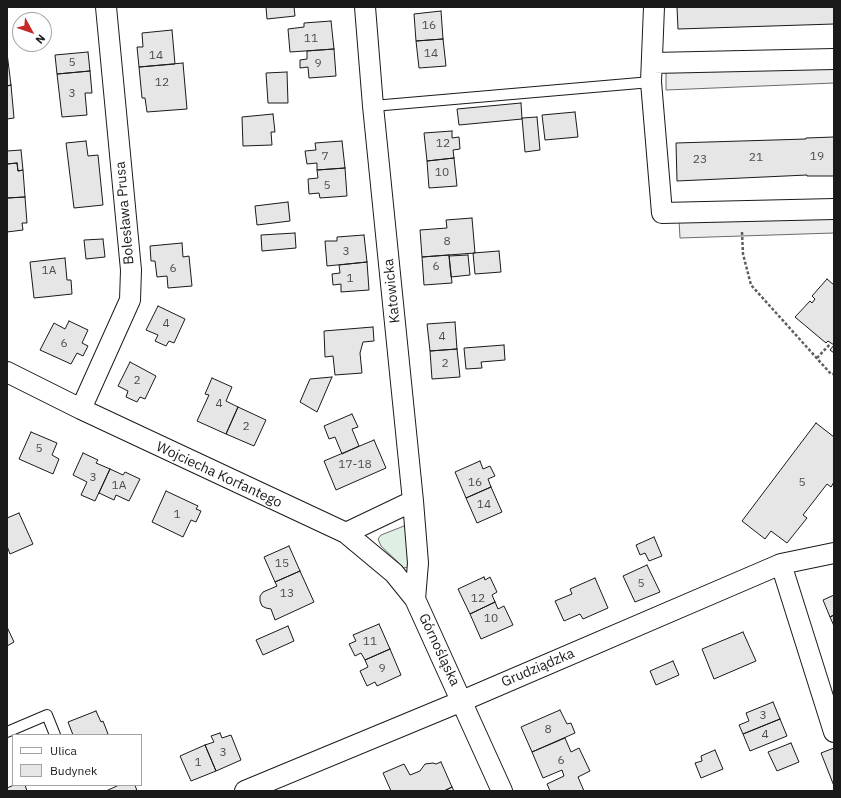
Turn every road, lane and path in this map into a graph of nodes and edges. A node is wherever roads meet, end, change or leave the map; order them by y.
1 (106, 7) edge
2 (364, 7) edge
3 (654, 7) edge
4 (834, 60) edge
5 (653, 63) junction
6 (651, 82) junction
7 (372, 106) junction
8 (834, 209) edge
9 (742, 211) junction
10 (831, 343) dead end
11 (817, 358) junction
12 (7, 372) edge
13 (832, 374) edge
14 (834, 378) edge
15 (80, 409) junction
16 (413, 501) junction
17 (346, 533) junction
18 (834, 553) edge
19 (781, 564) junction
20 (415, 599) junction
21 (462, 701) junction
22 (7, 732) edge
23 (834, 732) edge
24 (55, 734) edge
25 (245, 791) edge
26 (502, 791) edge

1 - 15 street, Bolesława Prusa
2 - 7 street, Katowicka
3 - 5 street
4 - 5 street
5 - 6 street
6 - 7 lane
6 - 9 street
7 - 16 street, Katowicka
8 - 9 street
9 - 11 path
10 - 11 path
11 - 13 path
12 - 15 street, Wojciecha Korfantego
13 - 14 path
15 - 17 street, Wojciecha Korfantego
16 - 17 street
16 - 20 street, Górnośląska
17 - 20 street, Wojciecha Korfantego
18 - 19 street, Grudziądzka
19 - 21 street, Grudziądzka
19 - 23 street
20 - 21 street, Górnośląska
21 - 25 street, Grudziądzka
21 - 26 street, Górnośląska
22 - 24 lane

